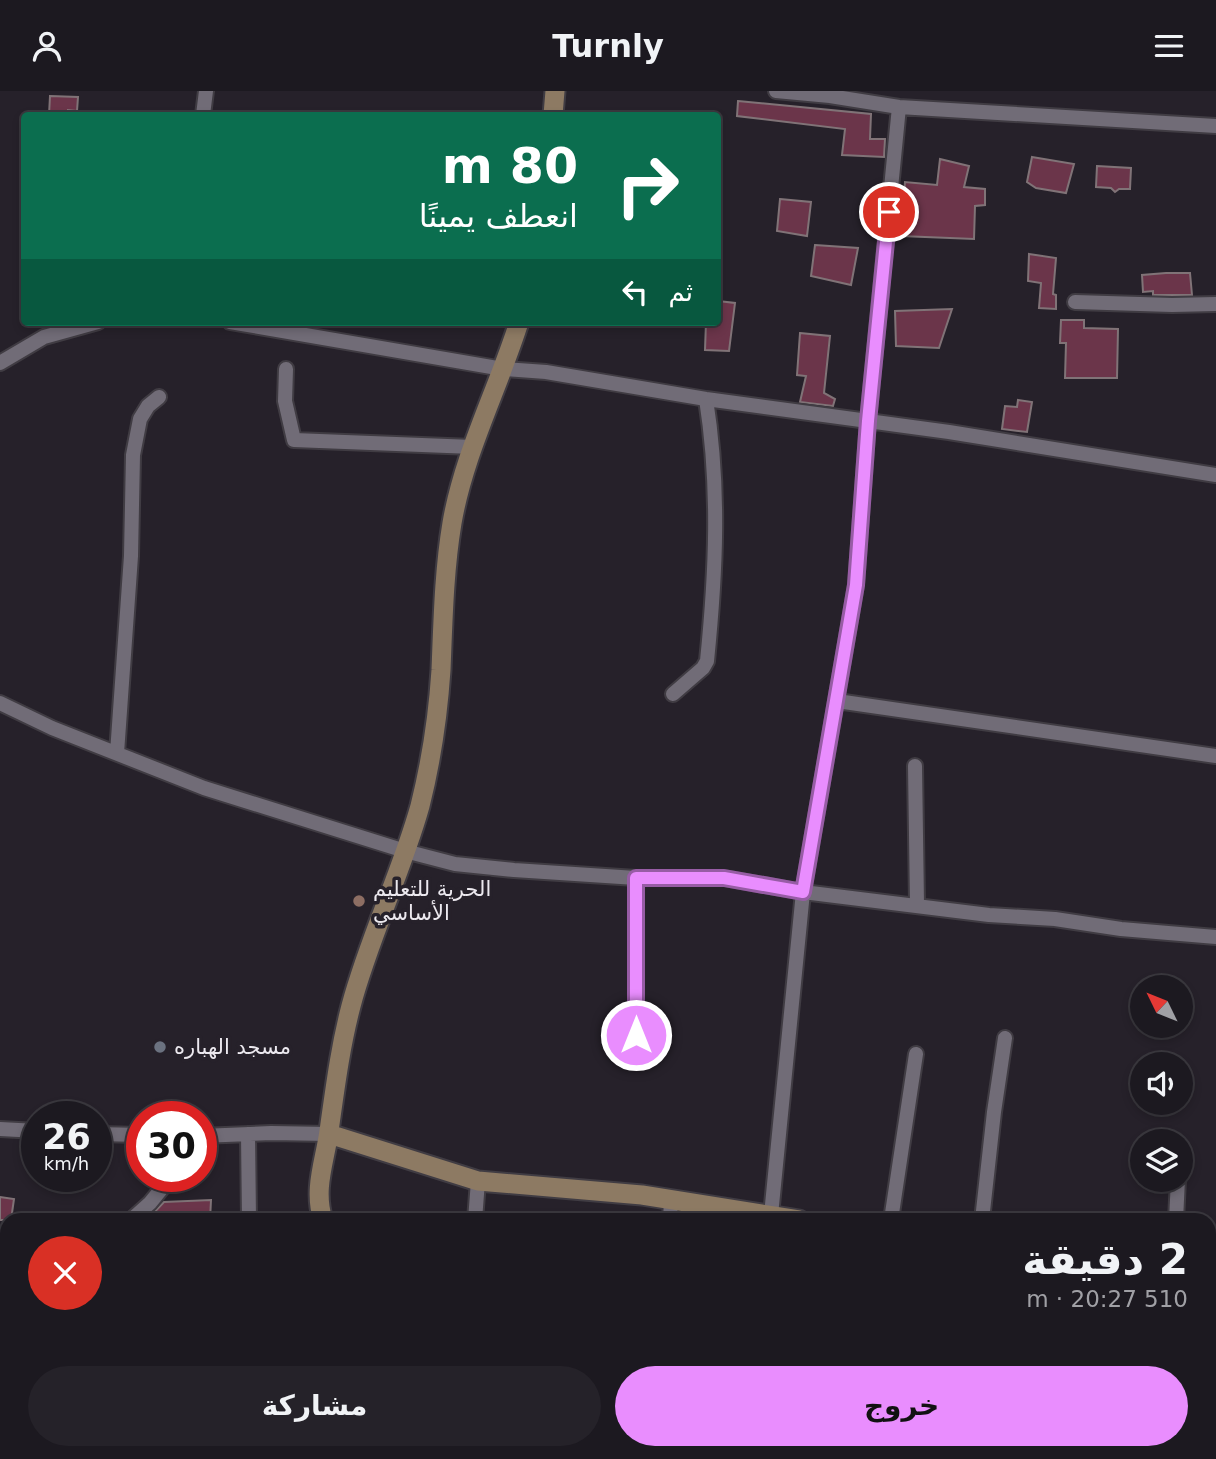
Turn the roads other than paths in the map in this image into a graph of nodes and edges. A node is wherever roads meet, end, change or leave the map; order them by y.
1 (206, 91) edge
2 (555, 91) edge
3 (776, 91) edge
4 (899, 107) junction
5 (203, 112) edge
6 (553, 112) edge
7 (1216, 127) edge
8 (1075, 302) dead end
9 (1216, 304) edge
10 (84, 326) edge
11 (253, 326) edge
12 (518, 326) edge
13 (0, 363) edge
14 (286, 369) dead end
15 (503, 369) junction
16 (159, 397) dead end
17 (706, 399) junction
18 (868, 421) junction
19 (473, 447) junction
20 (1216, 475) edge
21 (673, 694) dead end
22 (836, 701) junction
23 (0, 703) edge
24 (117, 753) junction
25 (1216, 756) edge
26 (915, 766) dead end
27 (405, 851) junction
28 (636, 878) junction
29 (803, 892) junction
30 (916, 905) junction
31 (1216, 937) edge
32 (636, 1035) dead end
33 (1005, 1038) dead end
34 (916, 1054) dead end
35 (0, 1129) edge
36 (21, 1130) edge
37 (248, 1134) junction
38 (329, 1134) junction
39 (217, 1135) edge
40 (478, 1181) junction
41 (159, 1192) edge
42 (1177, 1192) edge
43 (671, 1200) junction
44 (139, 1213) edge
45 (249, 1213) edge
46 (320, 1213) edge
47 (476, 1213) edge
48 (670, 1213) edge
49 (744, 1213) edge
50 (766, 1213) edge
51 (892, 1213) edge
52 (983, 1213) edge
53 (1176, 1213) edge

1 - 5 street
2 - 6 street
3 - 4 street
4 - 7 street
4 - 18 street
8 - 9 street
10 - 13 street
11 - 15 street
12 - 15 street
14 - 19 street
15 - 17 street
15 - 19 street
16 - 24 street
17 - 18 street
17 - 21 street
18 - 20 street
18 - 22 street
19 - 27 street
22 - 25 street
22 - 29 street
23 - 24 street
24 - 27 street
26 - 30 street
27 - 28 street
27 - 38 street
28 - 29 street
28 - 32 street
29 - 30 street
29 - 50 street
30 - 31 street
33 - 52 street
34 - 51 street
35 - 36 street
37 - 38 street
37 - 39 street
37 - 45 street
38 - 40 street
38 - 46 street
40 - 43 street
40 - 47 street
41 - 44 street
42 - 53 street
43 - 48 street
43 - 49 street

